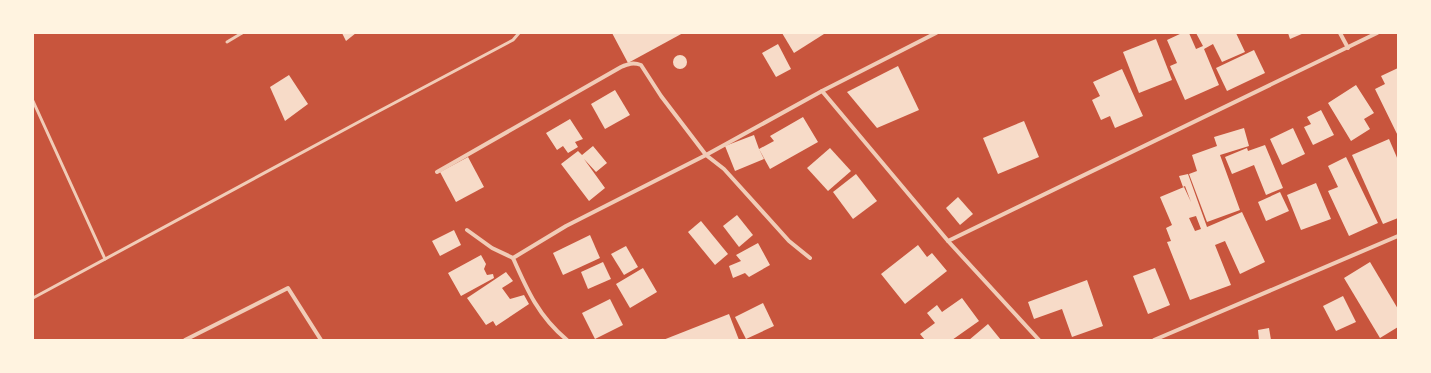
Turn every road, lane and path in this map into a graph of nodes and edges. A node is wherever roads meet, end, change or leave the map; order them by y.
1 (242, 33) edge
2 (519, 33) edge
3 (936, 33) edge
4 (1340, 33) edge
5 (1377, 33) edge
6 (227, 42) dead end
7 (1348, 48) junction
8 (822, 91) junction
9 (33, 101) edge
10 (706, 155) junction
11 (437, 172) dead end
12 (467, 230) dead end
13 (1398, 236) edge
14 (948, 241) junction
15 (513, 258) junction
16 (810, 258) dead end
17 (105, 259) junction
18 (33, 298) edge
19 (185, 340) edge
20 (321, 340) edge
21 (567, 340) edge
22 (1038, 340) edge
23 (1154, 340) edge

1 - 6 lane
2 - 17 lane
3 - 8 street
4 - 7 street
5 - 7 street
7 - 14 street
8 - 10 street
8 - 14 street
9 - 17 lane
10 - 11 street
10 - 15 street
10 - 16 street
12 - 15 street
13 - 23 street
14 - 22 street
15 - 21 street
17 - 18 lane
19 - 20 street

